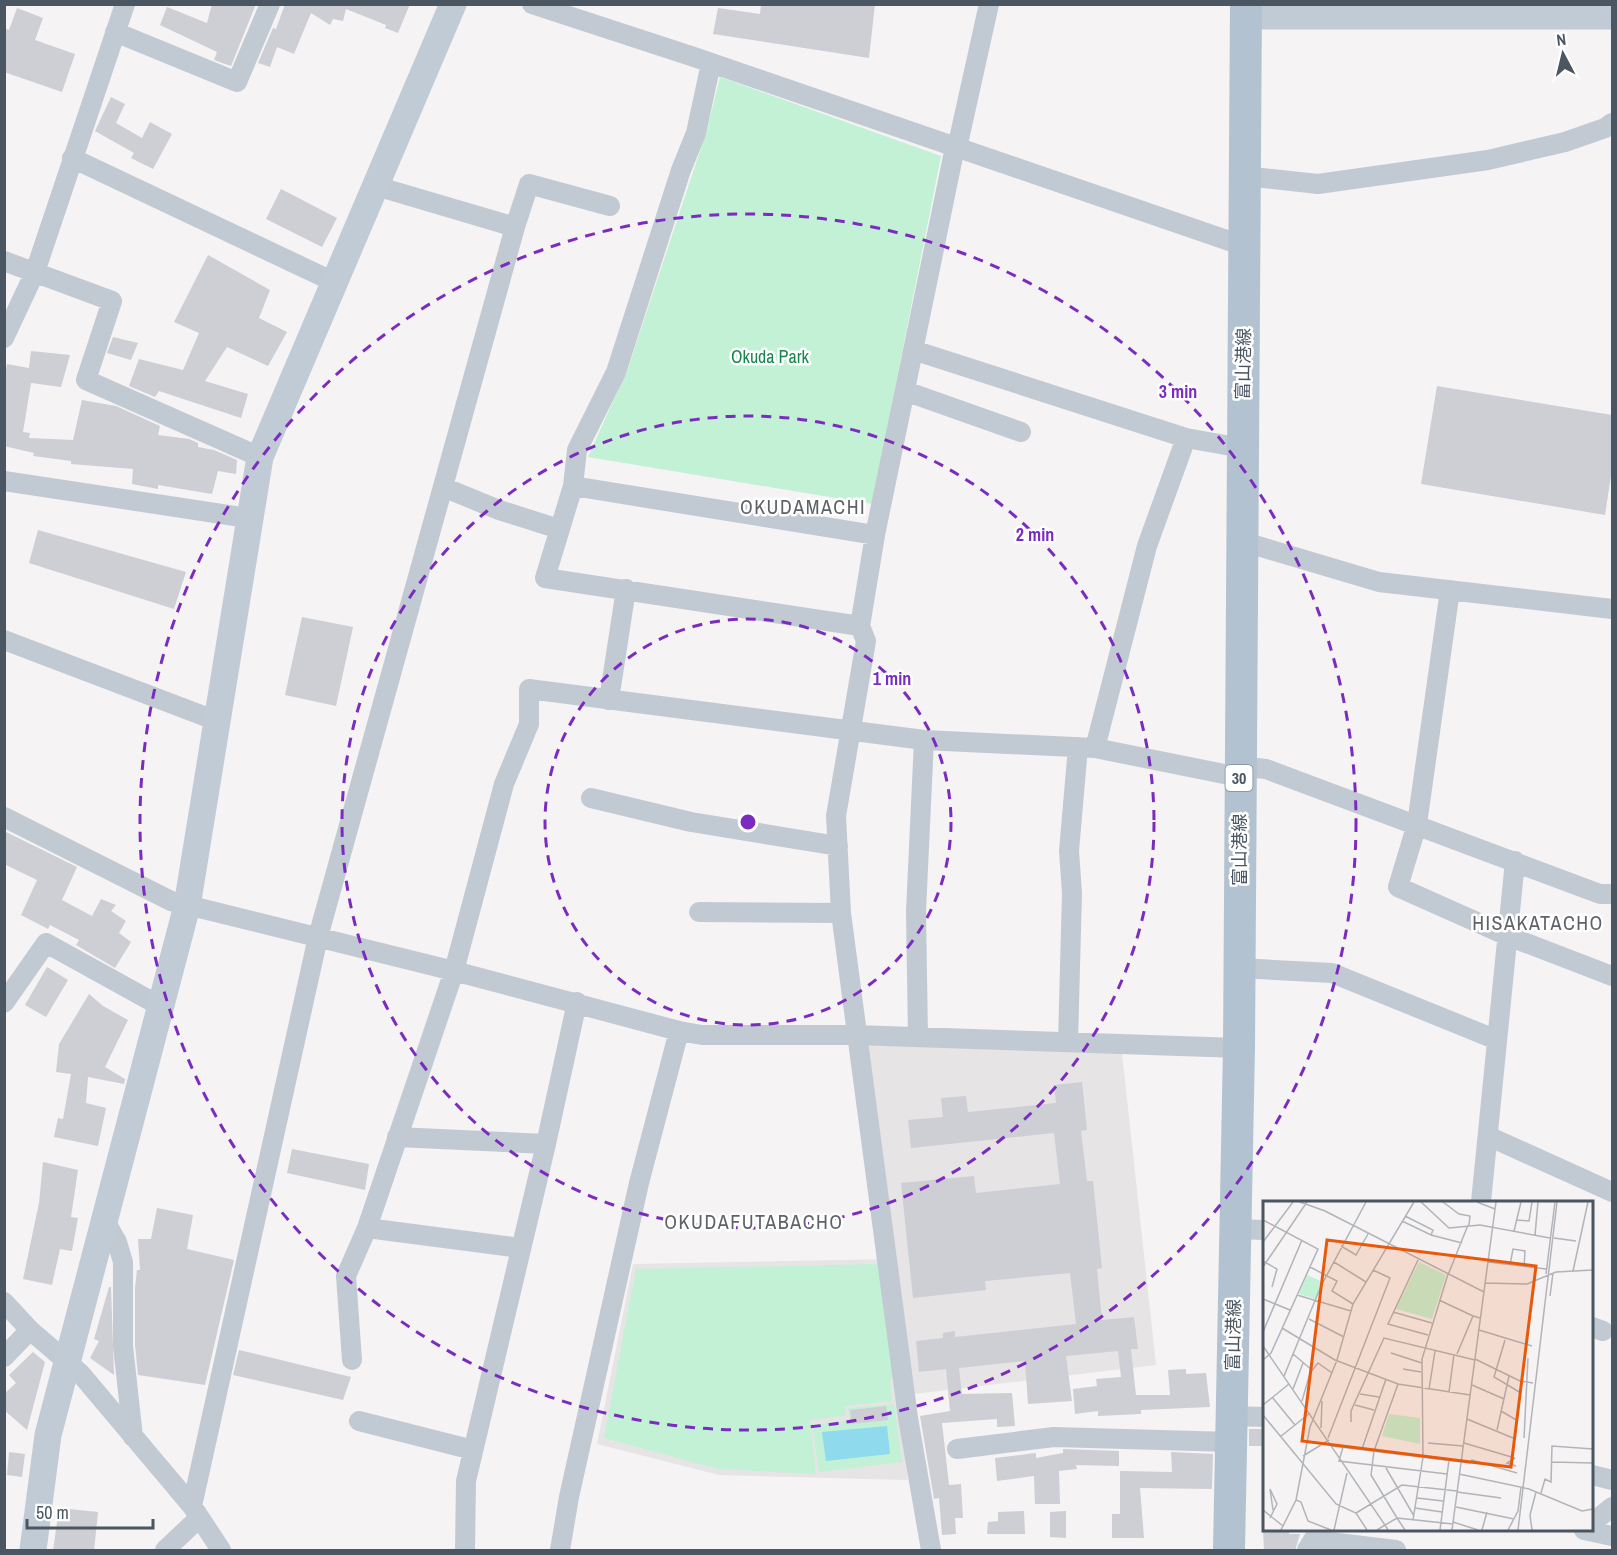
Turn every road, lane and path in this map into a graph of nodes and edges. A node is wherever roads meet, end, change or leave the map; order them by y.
1 (125, 4) edge
2 (270, 4) edge
3 (453, 4) edge
4 (532, 4) edge
5 (989, 4) edge
6 (1246, 10) edge
7 (1414, 10) edge
8 (1523, 10) edge
9 (1612, 16) edge
10 (115, 32) junction
11 (711, 63) junction
12 (1612, 123) edge
13 (956, 147) junction
14 (72, 158) junction
15 (1244, 176) junction
16 (376, 186) junction
17 (610, 206) dead end
18 (515, 226) junction
19 (1244, 246) junction
20 (4, 261) edge
21 (35, 272) junction
22 (334, 282) junction
23 (4, 338) edge
24 (913, 350) junction
25 (905, 391) junction
26 (1021, 432) dead end
27 (1186, 438) junction
28 (1242, 448) junction
29 (260, 457) junction
30 (4, 481) edge
31 (573, 486) junction
32 (443, 487) junction
33 (248, 518) junction
34 (559, 529) junction
35 (875, 535) junction
36 (1241, 541) junction
37 (626, 589) junction
38 (1450, 590) junction
39 (1612, 609) edge
40 (860, 626) junction
41 (4, 640) edge
42 (609, 700) junction
43 (217, 721) junction
44 (850, 731) junction
45 (924, 740) junction
46 (1086, 748) junction
47 (1239, 771) junction
48 (591, 798) dead end
49 (4, 817) edge
50 (1417, 824) junction
51 (838, 846) junction
52 (1515, 861) junction
53 (1612, 894) edge
54 (187, 906) junction
55 (699, 912) dead end
56 (841, 913) junction
57 (1508, 936) junction
58 (318, 937) junction
59 (1239, 968) junction
60 (454, 971) junction
61 (1612, 976) edge
62 (577, 1002) junction
63 (4, 1003) edge
64 (160, 1006) junction
65 (679, 1031) junction
66 (855, 1035) junction
67 (918, 1037) junction
68 (1497, 1040) junction
69 (1068, 1042) junction
70 (1239, 1048) junction
71 (1488, 1136) junction
72 (398, 1137) junction
73 (546, 1144) junction
74 (1612, 1192) edge
75 (1481, 1201) edge
76 (105, 1221) junction
77 (367, 1228) junction
78 (1250, 1229) edge
79 (520, 1248) junction
80 (4, 1302) edge
81 (30, 1330) junction
82 (4, 1357) edge
83 (352, 1360) dead end
84 (68, 1362) junction
85 (1263, 1417) edge
86 (359, 1421) dead end
87 (1231, 1429) junction
88 (133, 1437) junction
89 (957, 1449) dead end
90 (473, 1450) junction
91 (1593, 1475) edge
92 (1612, 1480) edge
93 (1612, 1507) edge
94 (195, 1512) junction
95 (1593, 1522) edge
96 (1589, 1531) edge
97 (1612, 1536) edge
98 (33, 1551) edge
99 (165, 1551) edge
100 (221, 1551) edge
101 (465, 1551) edge
102 (560, 1551) edge
103 (931, 1551) edge
104 (1229, 1551) edge
105 (1307, 1551) edge
106 (1396, 1551) edge

1 - 10 street
2 - 10 street
3 - 16 street
4 - 11 street
5 - 13 street
6 - 7 street
6 - 15 main road, 富山港線 / 30
7 - 8 street
8 - 9 street
10 - 14 street
11 - 13 street
11 - 31 street
12 - 15 street
13 - 19 street
13 - 24 street
14 - 21 street
14 - 22 street
15 - 19 main road, 富山港線 / 30
16 - 18 street
16 - 22 street
17 - 18 street
18 - 32 street
19 - 28 main road, 富山港線 / 30
20 - 21 street
21 - 23 street
21 - 29 street
22 - 29 street
24 - 25 street
24 - 27 street
25 - 26 street
25 - 35 street
27 - 28 street
27 - 46 street
28 - 36 main road, 富山港線 / 30
29 - 33 street
30 - 33 street
31 - 34 street
31 - 35 street
32 - 34 street
32 - 58 street
33 - 43 street
34 - 37 street
35 - 40 street
36 - 38 street
36 - 47 main road, 富山港線 / 30
37 - 40 street
37 - 42 street
38 - 39 street
38 - 50 street
40 - 44 street
41 - 43 street
42 - 44 street
42 - 60 street
43 - 54 street
44 - 45 street
44 - 51 street
45 - 46 street
45 - 67 street
46 - 47 street
46 - 69 street
47 - 50 street
47 - 59 main road, 富山港線 / 30
48 - 51 street
49 - 54 street
50 - 52 street
50 - 57 street
51 - 56 street
52 - 53 street
52 - 57 street
54 - 58 street
54 - 64 street
55 - 56 street
56 - 66 street
57 - 61 street
57 - 68 street
58 - 60 street
58 - 94 street
59 - 68 street
59 - 70 main road, 富山港線 / 30
60 - 62 street
60 - 72 street
62 - 65 street
62 - 73 street
63 - 64 street
64 - 76 street
65 - 66 street
65 - 102 street
66 - 67 street
66 - 103 street
67 - 69 street
68 - 71 street
69 - 70 street
70 - 78 main road, 富山港線 / 30
71 - 74 street
71 - 75 street
72 - 73 street
72 - 77 street
73 - 79 street
76 - 84 street
76 - 88 street
77 - 79 street
77 - 83 street
78 - 87 main road, 富山港線 / 30
79 - 90 street
80 - 81 street
81 - 82 street
81 - 84 street
84 - 88 street
84 - 98 street
85 - 87 street
86 - 90 street
87 - 89 street
87 - 104 main road, 富山港線 / 30
88 - 94 street
90 - 101 street
91 - 92 street
93 - 95 street
94 - 99 street
94 - 100 street
96 - 97 street
105 - 106 street

